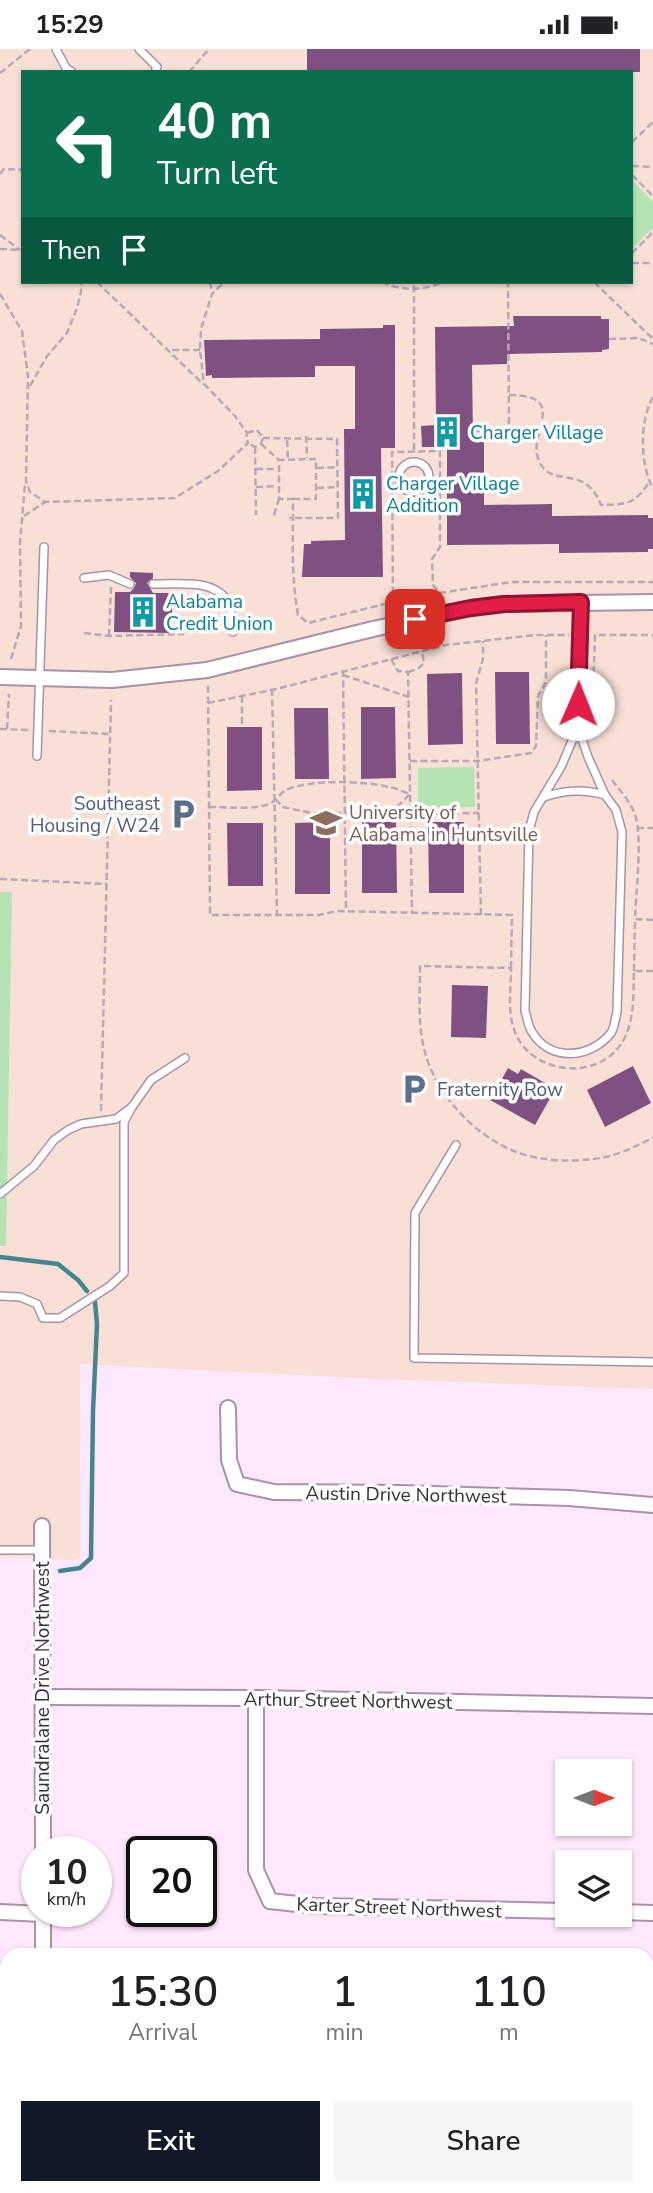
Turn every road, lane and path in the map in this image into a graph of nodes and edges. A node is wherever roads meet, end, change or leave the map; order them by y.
1 (30, 49) edge
2 (56, 49) edge
3 (139, 49) edge
4 (209, 49) edge
5 (69, 70) edge
6 (156, 70) edge
7 (191, 70) edge
8 (0, 73) edge
9 (653, 122) edge
10 (633, 141) edge
11 (633, 166) edge
12 (653, 167) edge
13 (21, 170) edge
14 (0, 174) edge
15 (633, 176) edge
16 (653, 196) edge
17 (653, 232) edge
18 (0, 235) edge
19 (0, 249) edge
20 (21, 250) edge
21 (633, 252) edge
22 (633, 263) edge
23 (653, 263) edge
24 (81, 284) edge
25 (99, 284) edge
26 (210, 284) edge
27 (222, 284) edge
28 (391, 284) edge
29 (414, 284) edge
30 (438, 284) edge
31 (508, 284) edge
32 (596, 284) edge
33 (414, 289) junction
34 (0, 294) edge
35 (212, 294) junction
36 (609, 339) dead end
37 (653, 339) edge
38 (653, 344) edge
39 (169, 350) junction
40 (200, 350) junction
41 (204, 384) junction
42 (28, 389) junction
43 (509, 395) junction
44 (653, 397) edge
45 (473, 431) dead end
46 (247, 433) junction
47 (287, 437) junction
48 (263, 438) junction
49 (306, 438) junction
50 (248, 443) junction
51 (261, 444) junction
52 (255, 447) junction
53 (414, 451) junction
54 (307, 459) junction
55 (278, 460) junction
56 (288, 460) junction
57 (338, 467) junction
58 (316, 468) junction
59 (256, 469) junction
60 (278, 469) junction
61 (399, 476) joint
62 (26, 481) junction
63 (650, 481) junction
64 (278, 486) junction
65 (256, 487) junction
66 (338, 487) junction
67 (316, 488) junction
68 (653, 489) edge
69 (278, 499) junction
70 (293, 499) junction
71 (45, 502) junction
72 (256, 515) dead end
73 (274, 515) dead end
74 (23, 517) junction
75 (291, 518) junction
76 (44, 547) dead end
77 (84, 578) dead end
78 (653, 582) edge
79 (130, 584) dead end
80 (153, 584) dead end
81 (110, 587) dead end
82 (581, 602) junction
83 (653, 602) edge
84 (233, 632) dead end
85 (84, 633) dead end
86 (184, 634) dead end
87 (546, 635) junction
88 (580, 635) junction
89 (595, 635) junction
90 (653, 635) edge
91 (109, 636) junction
92 (483, 641) junction
93 (422, 651) junction
94 (10, 659) dead end
95 (391, 659) junction
96 (207, 670) junction
97 (343, 672) junction
98 (408, 673) junction
99 (0, 677) edge
100 (39, 678) junction
101 (272, 689) junction
102 (9, 694) dead end
103 (242, 696) junction
104 (409, 697) junction
105 (110, 700) dead end
106 (208, 703) junction
107 (242, 727) dead end
108 (578, 727) junction
109 (0, 729) edge
110 (7, 729) junction
111 (38, 731) junction
112 (110, 734) junction
113 (595, 741) dead end
114 (37, 756) dead end
115 (410, 761) junction
116 (478, 761) junction
117 (607, 771) dead end
118 (344, 782) junction
119 (410, 794) junction
120 (605, 795) junction
121 (544, 797) junction
122 (275, 799) junction
123 (209, 807) junction
124 (345, 813) junction
125 (480, 813) junction
126 (410, 814) junction
127 (637, 828) junction
128 (653, 828) edge
129 (0, 880) edge
130 (107, 884) junction
131 (346, 911) junction
132 (412, 913) junction
133 (277, 915) junction
134 (481, 915) junction
135 (635, 919) junction
136 (653, 920) edge
137 (511, 968) junction
138 (634, 971) junction
139 (653, 971) edge
140 (185, 1058) dead end
141 (132, 1107) junction
142 (101, 1122) junction
143 (653, 1138) edge
144 (456, 1145) dead end
145 (0, 1194) edge
146 (0, 1296) edge
147 (653, 1362) edge
148 (228, 1408) dead end
149 (653, 1505) edge
150 (42, 1525) dead end
151 (0, 1550) edge
152 (41, 1550) junction
153 (44, 1697) junction
154 (256, 1698) junction
155 (653, 1706) edge
156 (43, 1836) edge
157 (555, 1911) edge
158 (632, 1912) edge
159 (0, 1913) edge
160 (21, 1913) edge
161 (653, 1913) edge
162 (43, 1927) edge
163 (43, 1948) edge

1 - 8 path
2 - 5 lane
3 - 6 lane
4 - 7 path
9 - 10 path
11 - 12 path
13 - 14 path
15 - 16 path
17 - 21 path
18 - 20 path
19 - 20 path
22 - 23 path
24 - 42 path
25 - 39 path
26 - 35 path
27 - 35 path
28 - 33 path
29 - 33 path
30 - 33 path
31 - 43 path
32 - 37 path
33 - 53 path
34 - 42 path
35 - 40 path
36 - 38 path
39 - 40 path
39 - 41 path
40 - 41 path
41 - 46 path
42 - 62 path
43 - 45 path
43 - 63 path
44 - 63 path
46 - 48 path
46 - 50 path
47 - 48 path
47 - 49 path
47 - 56 path
48 - 51 path
49 - 54 path
49 - 57 path
50 - 52 path
50 - 71 path
51 - 52 path
51 - 55 path
52 - 59 path
53 - 75 path
53 - 78 path
54 - 56 path
54 - 58 path
55 - 56 path
55 - 60 path
57 - 58 path
57 - 66 path
58 - 67 path
59 - 60 path
59 - 65 path
60 - 64 path
61 - 61 lane
62 - 71 path
62 - 74 path
63 - 68 path
64 - 65 path
64 - 69 path
65 - 72 path
66 - 67 path
66 - 75 path
67 - 70 path
69 - 70 path
69 - 73 path
70 - 75 path
71 - 74 path
74 - 94 path
76 - 100 lane
77 - 79 lane
80 - 84 lane
81 - 91 path
82 - 83 street
82 - 88 lane
82 - 96 street
85 - 91 path
86 - 91 path
87 - 88 path
87 - 92 path
87 - 116 path
88 - 89 path
88 - 108 lane
89 - 90 path
89 - 113 path
92 - 93 path
92 - 116 path
93 - 95 path
93 - 98 path
95 - 97 path
95 - 98 path
96 - 100 street
96 - 106 path
97 - 101 path
97 - 104 path
97 - 118 path
98 - 104 path
99 - 100 street
100 - 111 lane
101 - 103 path
101 - 122 path
102 - 110 path
103 - 106 path
103 - 107 path
104 - 115 path
105 - 112 path
106 - 123 path
108 - 120 lane
108 - 121 lane
109 - 110 path
110 - 111 path
111 - 112 path
111 - 114 lane
112 - 130 path
115 - 116 path
115 - 119 path
116 - 125 path
117 - 127 path
118 - 119 path
118 - 122 path
118 - 124 path
119 - 124 path
119 - 126 path
120 - 121 lane
120 - 121 lane
122 - 123 path
122 - 124 path
122 - 133 path
123 - 133 path
124 - 131 path
125 - 126 path
125 - 134 path
126 - 132 path
127 - 128 path
127 - 135 path
129 - 130 path
130 - 142 path
131 - 132 path
131 - 133 path
132 - 134 path
134 - 137 path
135 - 136 path
135 - 138 path
137 - 138 path
137 - 143 path
138 - 139 path
140 - 141 lane
141 - 142 lane
141 - 146 lane
142 - 145 lane
144 - 147 lane
148 - 149 street, Austin Drive Northwest
150 - 152 street, Saundralane Drive Northwest
151 - 152 lane
152 - 153 street, Saundralane Drive Northwest
153 - 154 street, Arthur Street Northwest
153 - 156 street, Saundralane Drive Northwest
154 - 155 street, Arthur Street Northwest
154 - 157 street, Karter Street Northwest
158 - 161 street
159 - 160 street
162 - 163 street

